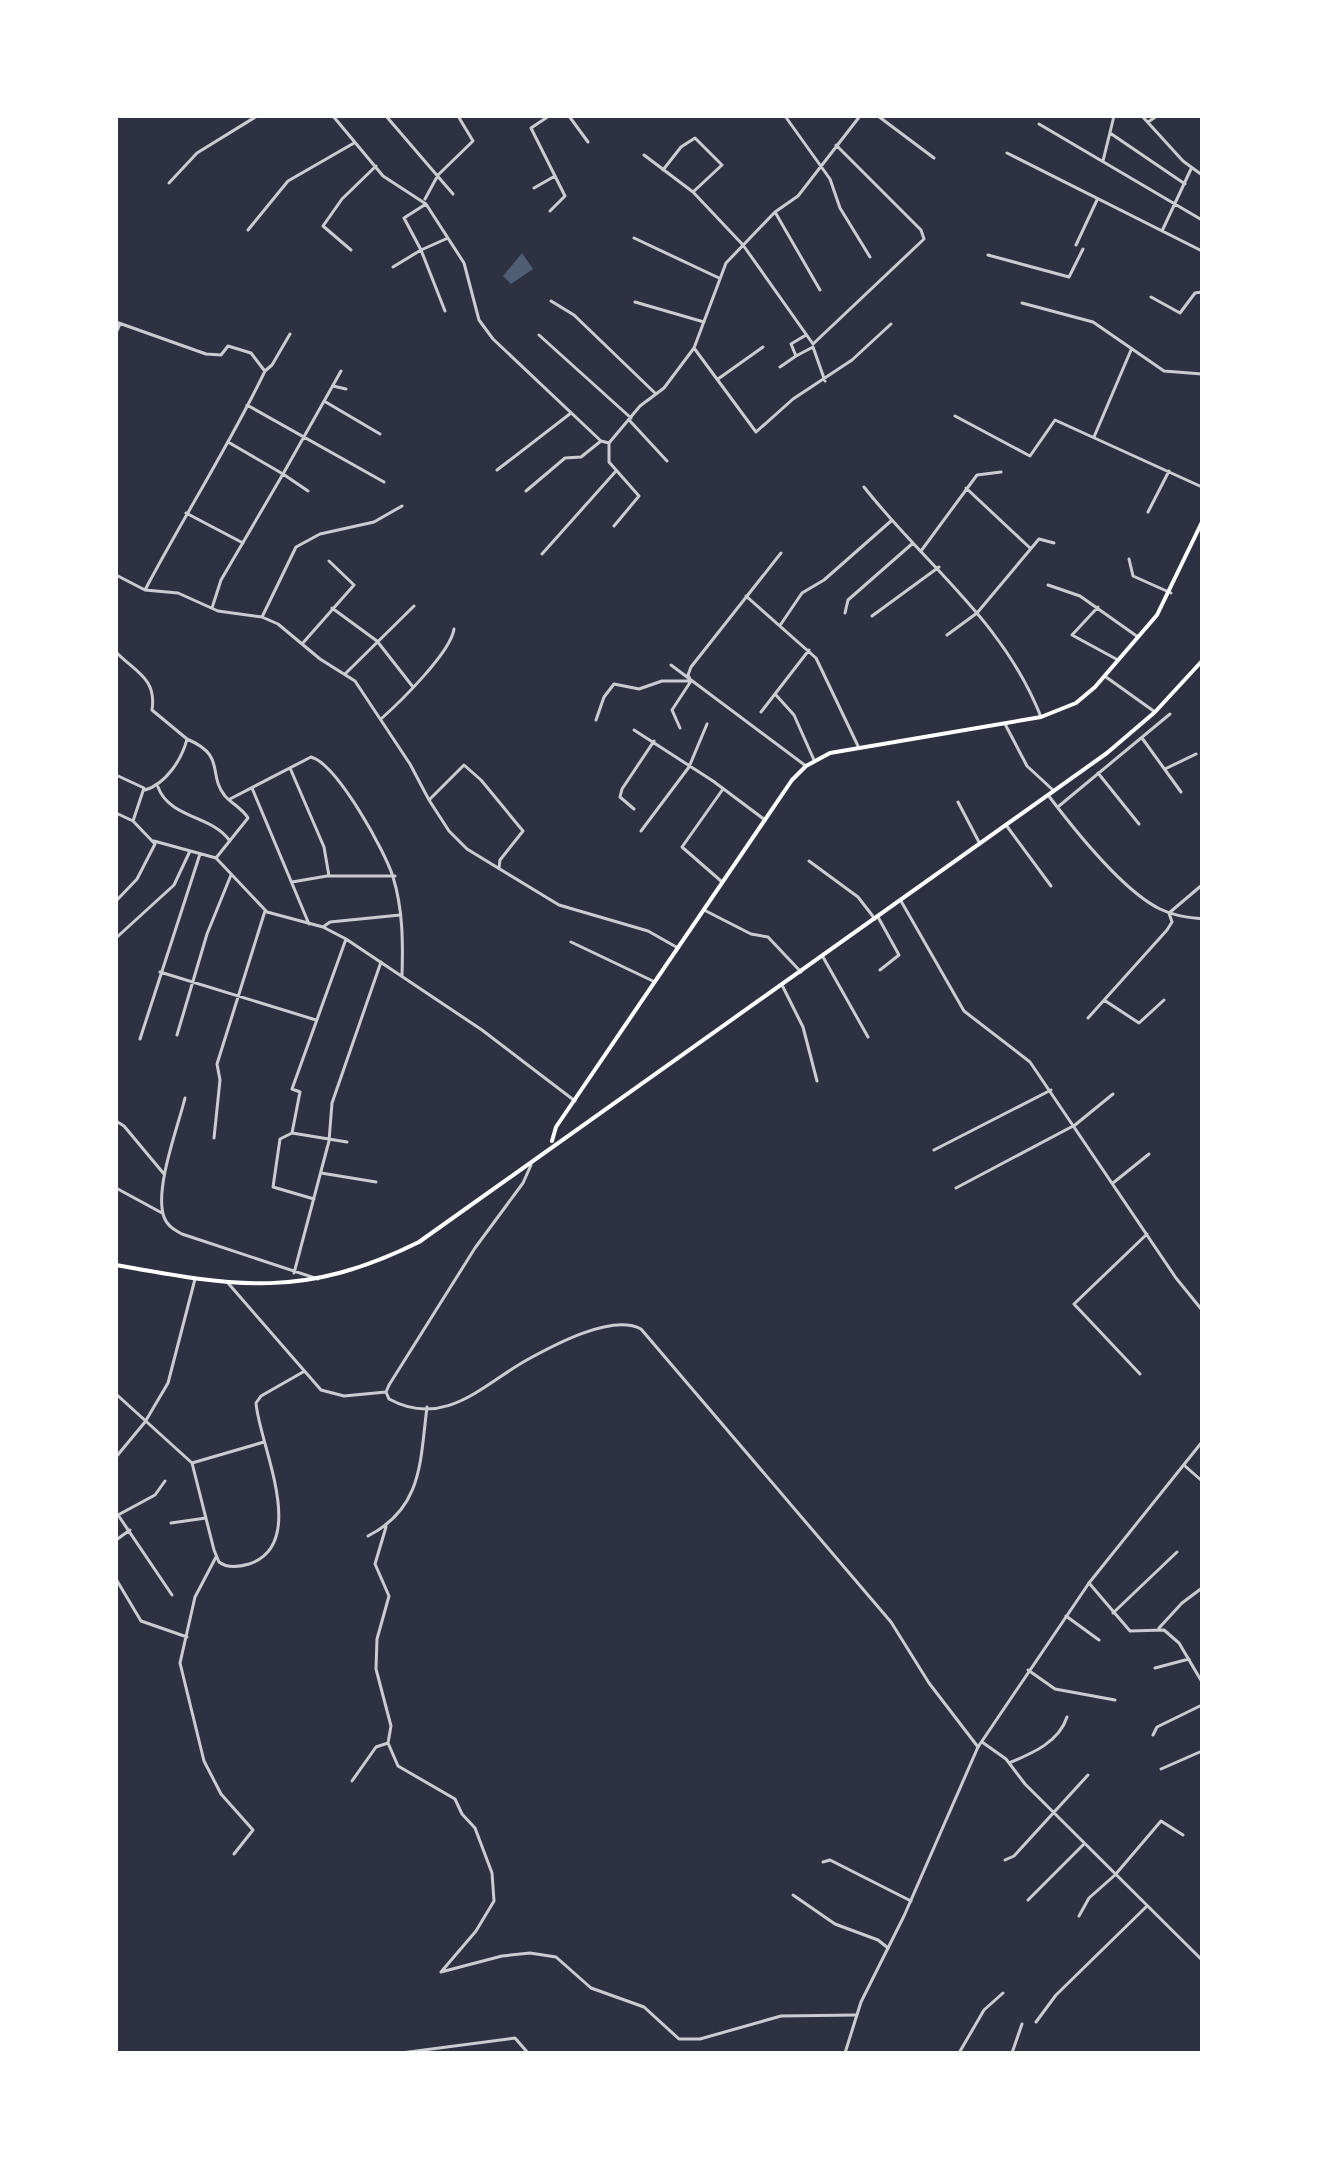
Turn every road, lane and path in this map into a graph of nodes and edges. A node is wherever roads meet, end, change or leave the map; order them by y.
1 (257, 116) edge
2 (333, 116) edge
3 (386, 116) edge
4 (458, 116) edge
5 (549, 116) edge
6 (569, 116) edge
7 (785, 116) edge
8 (850, 116) edge
9 (860, 116) edge
10 (878, 116) edge
11 (1114, 116) edge
12 (1142, 116) edge
13 (1157, 116) edge
14 (854, 121) junction
15 (1148, 122) junction
16 (1039, 124) dead end
17 (1110, 133) junction
18 (588, 142) dead end
19 (354, 143) junction
20 (836, 145) junction
21 (1007, 153) dead end
22 (644, 155) dead end
23 (934, 158) dead end
24 (1103, 161) junction
25 (820, 165) junction
26 (376, 166) junction
27 (1192, 168) junction
28 (663, 170) junction
29 (438, 175) junction
30 (1202, 175) edge
31 (555, 176) junction
32 (169, 183) dead end
33 (1185, 184) junction
34 (534, 188) dead end
35 (693, 192) junction
36 (453, 194) dead end
37 (1097, 200) junction
38 (425, 202) junction
39 (1176, 204) junction
40 (550, 211) dead end
41 (775, 212) junction
42 (1202, 220) edge
43 (248, 230) dead end
44 (1162, 231) junction
45 (448, 238) junction
46 (634, 238) dead end
47 (743, 245) junction
48 (1076, 245) dead end
49 (1083, 249) dead end
50 (351, 250) dead end
51 (421, 250) junction
52 (1202, 251) edge
53 (988, 255) dead end
54 (870, 257) dead end
55 (393, 267) dead end
56 (719, 278) junction
57 (820, 290) dead end
58 (1202, 292) edge
59 (1151, 297) dead end
60 (551, 301) dead end
61 (635, 302) dead end
62 (1022, 303) dead end
63 (445, 311) dead end
64 (704, 322) junction
65 (118, 323) edge
66 (891, 324) dead end
67 (116, 333) edge
68 (290, 334) dead end
69 (539, 335) dead end
70 (806, 335) junction
71 (812, 345) junction
72 (763, 347) dead end
73 (694, 348) junction
74 (1131, 350) junction
75 (796, 356) junction
76 (780, 367) dead end
77 (265, 371) junction
78 (341, 371) dead end
79 (1202, 374) edge
80 (718, 379) junction
81 (825, 381) junction
82 (333, 386) junction
83 (346, 389) dead end
84 (656, 394) junction
85 (324, 401) junction
86 (248, 405) junction
87 (571, 413) junction
88 (955, 416) dead end
89 (630, 420) junction
90 (380, 434) dead end
91 (304, 435) junction
92 (1094, 437) junction
93 (601, 441) junction
94 (228, 442) junction
95 (609, 443) junction
96 (667, 461) dead end
97 (497, 470) dead end
98 (616, 471) junction
99 (1169, 471) junction
100 (1001, 472) dead end
101 (283, 474) junction
102 (384, 482) dead end
103 (864, 487) dead end
104 (1202, 487) edge
105 (966, 488) junction
106 (308, 491) dead end
107 (526, 491) dead end
108 (402, 506) dead end
109 (1148, 512) dead end
110 (186, 513) junction
111 (891, 521) junction
112 (1202, 522) edge
113 (614, 526) dead end
114 (244, 543) junction
115 (913, 543) junction
116 (1054, 543) dead end
117 (1030, 548) junction
118 (921, 551) junction
119 (781, 553) dead end
120 (542, 554) dead end
121 (1129, 559) dead end
122 (329, 561) dead end
123 (939, 567) junction
124 (116, 575) edge
125 (1048, 585) dead end
126 (145, 590) junction
127 (1171, 593) junction
128 (746, 596) junction
129 (414, 606) dead end
130 (1098, 607) junction
131 (212, 608) junction
132 (332, 608) junction
133 (845, 613) dead end
134 (977, 613) junction
135 (872, 616) dead end
136 (262, 617) junction
137 (780, 625) junction
138 (454, 629) dead end
139 (947, 635) dead end
140 (1138, 637) junction
141 (377, 641) junction
142 (302, 644) junction
143 (809, 650) junction
144 (116, 652) edge
145 (1118, 660) junction
146 (1202, 661) edge
147 (671, 665) dead end
148 (346, 673) junction
149 (1104, 676) junction
150 (691, 681) junction
151 (413, 687) junction
152 (775, 694) junction
153 (761, 712) dead end
154 (1155, 712) junction
155 (1170, 714) dead end
156 (1041, 717) junction
157 (381, 718) junction
158 (596, 720) dead end
159 (707, 724) dead end
160 (1005, 724) junction
161 (680, 728) dead end
162 (634, 730) dead end
163 (1142, 738) junction
164 (187, 739) junction
165 (654, 741) junction
166 (858, 746) junction
167 (1196, 754) dead end
168 (814, 760) junction
169 (806, 766) junction
170 (689, 767) junction
171 (290, 768) junction
172 (1165, 769) junction
173 (1098, 773) junction
174 (116, 775) edge
175 (157, 787) junction
176 (252, 788) junction
177 (723, 789) junction
178 (145, 790) junction
179 (1054, 791) junction
180 (1181, 792) dead end
181 (1048, 795) junction
182 (230, 799) junction
183 (429, 800) junction
184 (958, 802) dead end
185 (1057, 807) junction
186 (634, 809) dead end
187 (116, 813) edge
188 (765, 820) junction
189 (133, 821) junction
190 (1139, 824) dead end
191 (1006, 825) junction
192 (641, 831) dead end
193 (229, 840) junction
194 (154, 841) junction
195 (980, 844) junction
196 (190, 851) junction
197 (200, 854) junction
198 (216, 858) junction
199 (809, 861) dead end
200 (499, 869) junction
201 (231, 875) junction
202 (329, 876) junction
203 (394, 876) junction
204 (292, 882) junction
205 (723, 883) junction
206 (1202, 885) edge
207 (1051, 886) dead end
208 (116, 901) edge
209 (901, 901) junction
210 (704, 910) junction
211 (265, 911) junction
212 (1202, 912) edge
213 (1169, 913) junction
214 (400, 915) junction
215 (876, 918) junction
216 (1196, 918) junction
217 (1202, 919) edge
218 (310, 925) junction
219 (323, 927) junction
220 (116, 938) edge
221 (346, 939) junction
222 (571, 942) dead end
223 (678, 948) junction
224 (823, 956) junction
225 (381, 962) junction
226 (880, 970) dead end
227 (160, 972) junction
228 (801, 972) junction
229 (402, 976) junction
230 (193, 981) junction
231 (655, 982) junction
232 (782, 985) junction
233 (237, 993) junction
234 (1103, 1000) junction
235 (1164, 1000) dead end
236 (1088, 1018) dead end
237 (317, 1020) junction
238 (177, 1035) dead end
239 (868, 1037) dead end
240 (140, 1039) dead end
241 (817, 1081) dead end
242 (1051, 1090) junction
243 (1113, 1094) dead end
244 (185, 1098) dead end
245 (575, 1101) junction
246 (116, 1121) edge
247 (1075, 1125) junction
248 (292, 1133) junction
249 (214, 1138) dead end
250 (329, 1141) junction
251 (552, 1141) joint
252 (347, 1142) dead end
253 (552, 1150) junction
254 (934, 1150) dead end
255 (1149, 1154) dead end
256 (531, 1165) junction
257 (321, 1173) junction
258 (165, 1176) junction
259 (376, 1182) dead end
260 (1113, 1183) junction
261 (116, 1188) edge
262 (956, 1188) dead end
263 (314, 1199) junction
264 (162, 1213) junction
265 (1147, 1234) junction
266 (116, 1265) edge
267 (294, 1273) junction
268 (195, 1279) junction
269 (318, 1279) junction
270 (228, 1283) junction
271 (1202, 1310) edge
272 (303, 1372) junction
273 (1140, 1374) dead end
274 (386, 1392) junction
275 (116, 1394) edge
276 (427, 1407) junction
277 (147, 1419) junction
278 (264, 1442) junction
279 (1202, 1442) edge
280 (116, 1457) edge
281 (192, 1463) junction
282 (1185, 1466) junction
283 (165, 1481) dead end
284 (1202, 1481) edge
285 (117, 1514) edge
286 (206, 1518) junction
287 (171, 1523) dead end
288 (386, 1527) junction
289 (130, 1530) junction
290 (368, 1536) dead end
291 (116, 1540) edge
292 (1177, 1552) dead end
293 (216, 1557) junction
294 (116, 1579) edge
295 (1089, 1583) junction
296 (1202, 1588) edge
297 (172, 1595) dead end
298 (1112, 1613) junction
299 (1066, 1616) junction
300 (1159, 1628) junction
301 (187, 1637) junction
302 (1099, 1640) dead end
303 (1189, 1659) junction
304 (1155, 1668) dead end
305 (1028, 1670) junction
306 (1202, 1682) edge
307 (1115, 1700) dead end
308 (1202, 1705) edge
309 (1067, 1717) dead end
310 (1153, 1735) dead end
311 (982, 1742) junction
312 (388, 1743) junction
313 (978, 1747) junction
314 (1202, 1751) edge
315 (1009, 1763) junction
316 (1161, 1769) dead end
317 (1088, 1775) dead end
318 (352, 1781) dead end
319 (1052, 1811) junction
320 (1183, 1835) dead end
321 (1084, 1844) junction
322 (234, 1854) dead end
323 (1005, 1860) dead end
324 (823, 1862) dead end
325 (1115, 1875) junction
326 (793, 1895) dead end
327 (1028, 1900) dead end
328 (911, 1901) junction
329 (1147, 1906) junction
330 (1079, 1916) dead end
331 (888, 1948) junction
332 (1202, 1960) edge
333 (1003, 1993) dead end
334 (855, 2015) junction
335 (1036, 2022) dead end
336 (1022, 2024) dead end
337 (401, 2053) edge
338 (528, 2053) edge
339 (845, 2053) edge
340 (959, 2053) edge
341 (1012, 2053) edge

1 - 32 street
2 - 19 street
3 - 29 street
4 - 29 street
5 - 31 street
6 - 18 street
7 - 25 street
8 - 14 street
9 - 14 street
10 - 23 street
11 - 17 street
12 - 15 street
13 - 15 street
14 - 20 street
15 - 27 street
16 - 24 street
17 - 24 street
17 - 33 street
19 - 26 street
19 - 43 street
20 - 25 street
20 - 71 street
21 - 37 street
22 - 28 street
24 - 39 street
25 - 41 street
25 - 54 street
26 - 38 street
26 - 50 street
27 - 30 street
27 - 33 street
28 - 35 street
28 - 35 street
29 - 36 street
29 - 38 street
31 - 34 street
31 - 40 street
33 - 39 street
35 - 47 street
37 - 44 street
37 - 48 street
38 - 45 street
38 - 51 street
39 - 42 street
39 - 44 street
41 - 47 street
41 - 57 street
44 - 52 street
45 - 51 street
45 - 87 street
46 - 56 street
47 - 56 street
47 - 70 street
49 - 53 street
51 - 55 street
51 - 63 street
56 - 64 street
58 - 59 street
60 - 84 street
61 - 64 street
62 - 74 street
64 - 73 street
65 - 67 street
65 - 77 street
66 - 81 street
68 - 77 street
69 - 89 street
70 - 71 street
70 - 75 street
71 - 75 street
71 - 81 street
72 - 80 street
73 - 80 street
73 - 84 street
74 - 79 street
74 - 92 street
75 - 76 street
77 - 86 street
78 - 82 street
80 - 81 street
82 - 83 street
82 - 85 street
84 - 89 street
85 - 90 street
85 - 91 street
86 - 91 street
86 - 94 street
87 - 93 street
87 - 97 street
88 - 92 street
89 - 95 street
89 - 96 street
91 - 101 street
91 - 102 street
92 - 99 street
93 - 95 street
93 - 107 street
94 - 101 street
94 - 110 street
95 - 98 street
98 - 113 street
98 - 120 street
99 - 104 street
99 - 109 street
100 - 105 street
101 - 106 street
101 - 114 street
103 - 111 street
105 - 117 street
105 - 118 street
108 - 136 street
110 - 114 street
110 - 126 street
111 - 115 street
111 - 137 street
112 - 127 main road
114 - 131 street
115 - 118 street
115 - 133 street
116 - 117 street
117 - 134 street
118 - 123 street
119 - 128 street
121 - 127 street
122 - 132 street
123 - 134 street
123 - 135 street
124 - 126 street
125 - 130 street
126 - 131 street
127 - 140 main road
128 - 137 street
128 - 150 street
129 - 141 street
130 - 140 street
130 - 145 street
131 - 136 street
132 - 141 street
132 - 142 street
134 - 139 street
134 - 156 street
136 - 142 street
137 - 143 street
138 - 151 street
140 - 145 main road
141 - 148 street
141 - 151 street
142 - 148 street
143 - 152 street
143 - 166 street
144 - 164 street
145 - 149 main road
146 - 154 main road
147 - 150 street
148 - 157 street
149 - 154 street
149 - 156 main road
150 - 158 street
150 - 161 street
150 - 169 street
151 - 157 street
152 - 153 street
152 - 168 street
154 - 179 main road
155 - 163 street
156 - 160 main road
157 - 183 street
159 - 170 street
160 - 166 main road
160 - 179 street
162 - 165 street
163 - 172 street
163 - 173 street
164 - 175 street
164 - 182 street
165 - 170 street
165 - 186 street
166 - 168 main road
167 - 172 street
168 - 169 main road
169 - 188 main road
170 - 177 street
170 - 192 street
171 - 176 street
171 - 202 street
171 - 203 street
172 - 180 street
173 - 185 street
173 - 190 street
174 - 178 street
175 - 178 street
175 - 193 street
176 - 182 street
176 - 204 street
177 - 188 street
177 - 205 street
178 - 189 street
179 - 181 main road
181 - 185 street
181 - 191 main road
182 - 193 street
183 - 200 street
183 - 200 street
184 - 195 street
185 - 213 street
187 - 189 street
188 - 205 main road
189 - 194 street
191 - 195 main road
191 - 207 street
193 - 198 street
194 - 196 street
194 - 208 street
195 - 209 main road
196 - 197 street
196 - 220 street
197 - 198 street
197 - 227 street
198 - 201 street
199 - 215 street
200 - 223 street
201 - 211 street
201 - 230 street
202 - 203 street
202 - 204 street
203 - 214 street
204 - 218 street
205 - 210 main road
206 - 213 street
209 - 215 main road
209 - 242 street
210 - 223 main road
210 - 228 street
211 - 218 street
211 - 233 street
212 - 216 street
213 - 216 street
213 - 234 street
214 - 219 street
214 - 229 street
215 - 224 main road
215 - 226 street
216 - 217 street
218 - 219 street
219 - 221 street
221 - 225 street
221 - 237 street
222 - 231 street
223 - 231 main road
224 - 228 main road
224 - 239 street
225 - 229 street
225 - 250 street
227 - 230 street
227 - 240 street
228 - 232 main road
229 - 245 street
230 - 233 street
230 - 238 street
231 - 245 main road
232 - 241 street
232 - 253 main road
233 - 237 street
233 - 249 street
234 - 235 street
234 - 236 street
237 - 248 street
242 - 247 street
242 - 254 street
243 - 247 street
244 - 258 street
245 - 251 main road
246 - 258 street
247 - 260 street
247 - 262 street
248 - 250 street
248 - 263 street
250 - 252 street
250 - 257 street
251 - 253 street
253 - 256 main road
255 - 260 street
256 - 269 main road
256 - 274 street
257 - 259 street
257 - 263 street
258 - 264 street
260 - 265 street
261 - 264 street
263 - 267 street
264 - 267 street
265 - 271 street
265 - 273 street
266 - 268 main road
267 - 269 street
268 - 270 main road
268 - 277 street
269 - 270 main road
270 - 272 street
272 - 274 street
272 - 278 street
274 - 276 street
275 - 277 street
276 - 288 street
276 - 313 street
277 - 280 street
277 - 281 street
278 - 281 street
278 - 293 street
279 - 282 street
281 - 286 street
282 - 284 street
282 - 295 street
283 - 285 street
285 - 289 street
286 - 287 street
286 - 293 street
288 - 290 street
288 - 312 street
289 - 291 street
289 - 297 street
292 - 298 street
293 - 301 street
294 - 301 street
295 - 298 street
295 - 299 street
296 - 300 street
298 - 300 street
299 - 302 street
299 - 305 street
300 - 303 street
301 - 322 street
303 - 304 street
303 - 306 street
305 - 307 street
305 - 311 street
308 - 310 street
309 - 315 street
311 - 313 street
311 - 315 street
312 - 318 street
312 - 334 street
313 - 328 street
314 - 316 street
315 - 319 street
317 - 319 street
319 - 321 street
319 - 323 street
320 - 325 street
321 - 325 street
321 - 327 street
324 - 328 street
325 - 329 street
325 - 330 street
326 - 331 street
328 - 331 street
329 - 332 street
329 - 335 street
331 - 334 street
333 - 340 street
334 - 339 street
336 - 341 street
337 - 338 street

